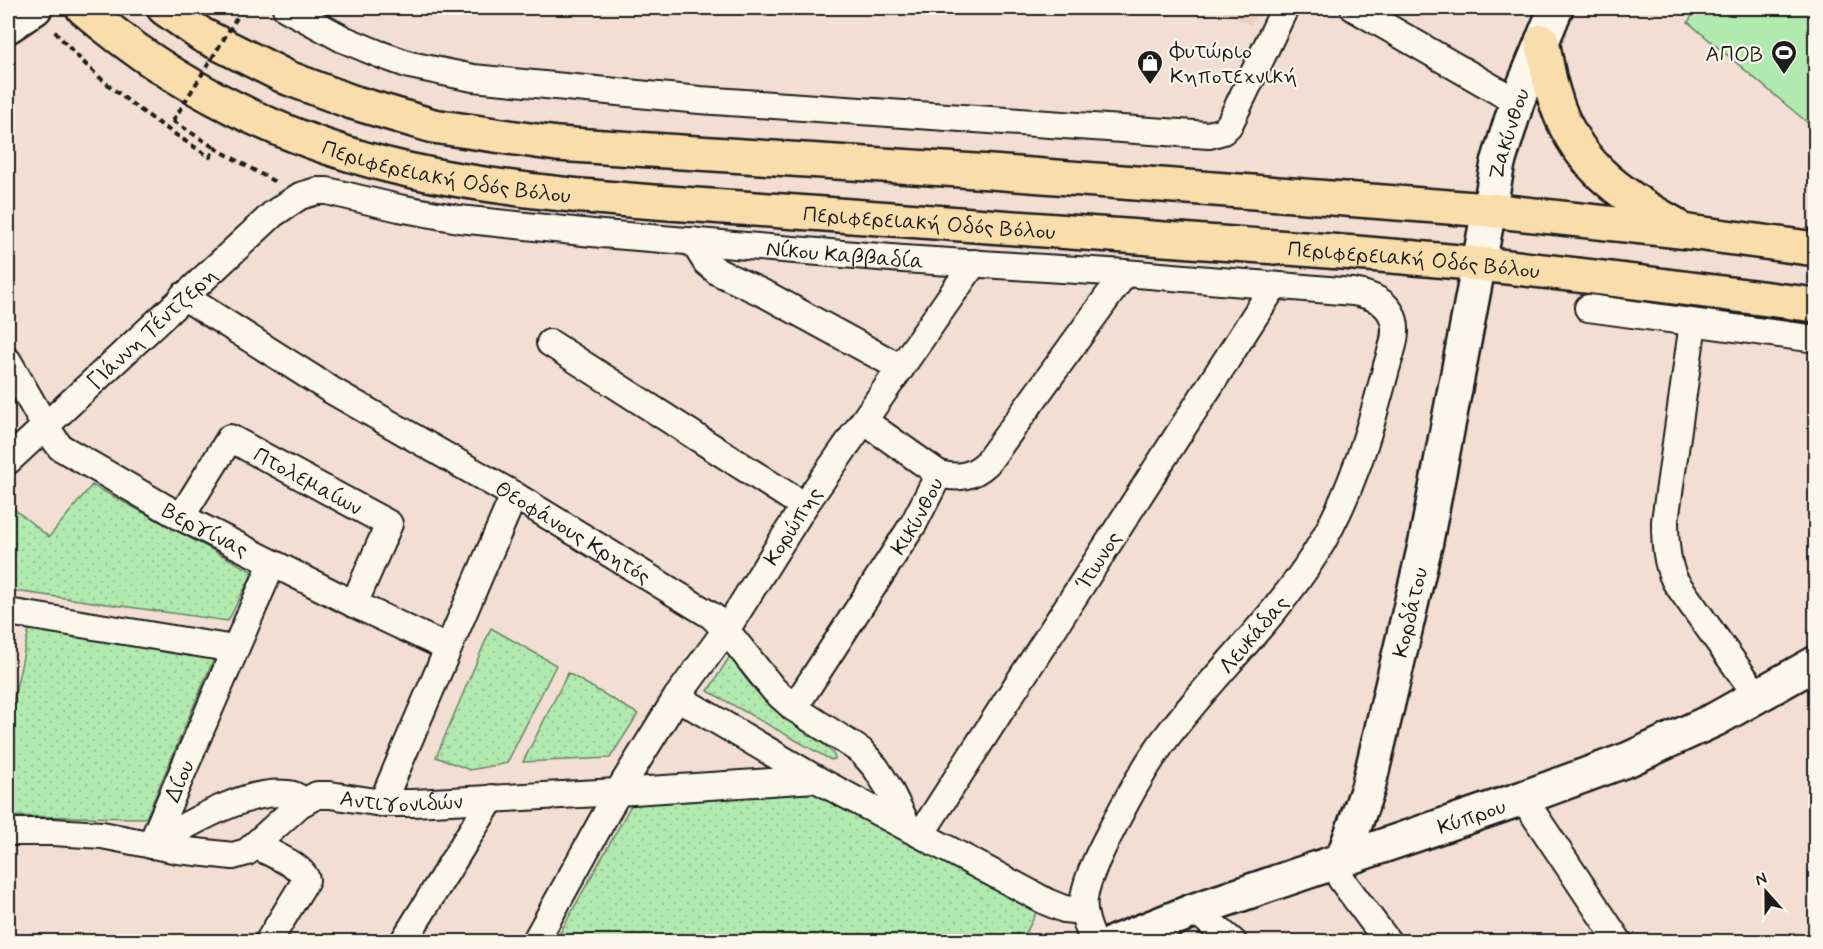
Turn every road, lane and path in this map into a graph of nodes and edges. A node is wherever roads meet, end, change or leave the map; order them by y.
1 (83, 8) edge
2 (164, 8) edge
3 (243, 8) edge
4 (286, 8) edge
5 (1285, 8) edge
6 (1354, 8) edge
7 (1556, 8) edge
8 (42, 16) edge
9 (8, 26) edge
10 (1542, 40) junction
11 (1517, 102) junction
12 (215, 148) junction
13 (300, 196) junction
14 (1488, 210) junction
15 (1689, 232) junction
16 (693, 241) junction
17 (1815, 249) edge
18 (974, 263) junction
19 (1479, 264) junction
20 (1125, 273) junction
21 (1274, 286) junction
22 (183, 296) junction
23 (1815, 305) edge
24 (1588, 308) dead end
25 (1390, 310) joint
26 (1693, 322) junction
27 (1815, 339) edge
28 (549, 343) dead end
29 (8, 361) edge
30 (901, 368) junction
31 (864, 421) junction
32 (45, 426) junction
33 (8, 461) edge
34 (939, 474) junction
35 (514, 495) junction
36 (804, 506) junction
37 (181, 517) junction
38 (272, 564) junction
39 (354, 604) junction
40 (8, 612) edge
41 (726, 630) junction
42 (448, 648) junction
43 (234, 649) junction
44 (1815, 663) edge
45 (1758, 696) junction
46 (677, 697) junction
47 (794, 708) junction
48 (816, 779) junction
49 (618, 792) junction
50 (492, 798) junction
51 (1523, 798) junction
52 (304, 802) junction
53 (382, 803) junction
54 (914, 830) junction
55 (9, 833) edge
56 (151, 845) junction
57 (255, 845) junction
58 (1343, 858) junction
59 (1195, 910) junction
60 (1084, 911) junction
61 (1135, 938) edge
62 (268, 942) edge
63 (403, 942) edge
64 (536, 942) edge
65 (1094, 942) edge
66 (1233, 942) edge
67 (1388, 942) edge
68 (1619, 942) edge

1 - 19 main road, Περιφερειακή Οδός Βόλου
2 - 14 main road, Περιφερειακή Οδός Βόλου
3 - 12 path, bridge
4 - 5 street
6 - 11 street
7 - 10 street, Ζακύνθου
8 - 9 street
8 - 12 path
10 - 11 street, Ζακύνθου
10 - 15 main road
11 - 14 street, Ζακύνθου
12 - 13 path
13 - 16 street, Νίκου Καββαδία
13 - 22 street, ΓΙάννη Τέντζερη
14 - 15 main road, Περιφερειακή Οδός Βόλου
14 - 19 street, Ζακύνθου
15 - 17 main road, Περιφερειακή Οδός Βόλου
16 - 18 street, Νίκου Καββαδία
16 - 30 street
18 - 20 street, Νίκου Καββαδία
18 - 30 street, Κορώπης
19 - 23 main road, Περιφερειακή Οδός Βόλου
19 - 58 street, Κορδάτου
20 - 21 street, Νίκου Καββαδία
20 - 34 street, Κικύνθου
21 - 25 street, Νίκου Καββαδία
21 - 54 street, Ίτωνος
22 - 32 street, ΓΙάννη Τέντζερη
22 - 35 street, Θεοφάνους Κρητός
24 - 26 street
25 - 60 street, Λευκάδας
26 - 27 street
26 - 45 street
28 - 36 street
29 - 32 street, Βεργίνας
30 - 31 street, Κορώπης
31 - 34 street
31 - 36 street, Κορώπης
32 - 33 street, ΓΙάννη Τέντζερη
32 - 37 street, Βεργίνας
34 - 47 street, Κικύνθου
35 - 41 street, Θεοφάνους Κρητός
35 - 42 street
36 - 41 street, Κορώπης
37 - 38 street, Βεργίνας
37 - 39 street, Πτολεμαίων
38 - 39 street, Βεργίνας
38 - 43 street, Δίου
39 - 42 street, Βεργίνας
40 - 43 street
41 - 46 street, Κορώπης
41 - 47 street, Θεοφάνους Κρητός
42 - 53 street
43 - 56 street, Δίου
44 - 45 street, Κύπρου
45 - 51 street, Κύπρου
46 - 48 street
46 - 49 street, Κορώπης
47 - 54 street, Θεοφάνους Κρητός
48 - 49 street, Αντιγονιδών
48 - 54 street
49 - 50 street, Αντιγονιδών
49 - 64 street, Κορώπης
50 - 53 street, Αντιγονιδών
50 - 63 street
51 - 58 street, Κύπρου
51 - 68 street
52 - 53 street, Αντιγονιδών
52 - 56 street, Δίου
52 - 57 street, Αντιγονιδών
54 - 60 street
55 - 56 street, Αντιγονιδών
56 - 57 street, Αντιγονιδών
57 - 62 street
58 - 59 street, Κύπρου
58 - 67 street, Κορδάτου
59 - 61 street, Κύπρου
59 - 66 street
60 - 65 street, Λευκάδας

